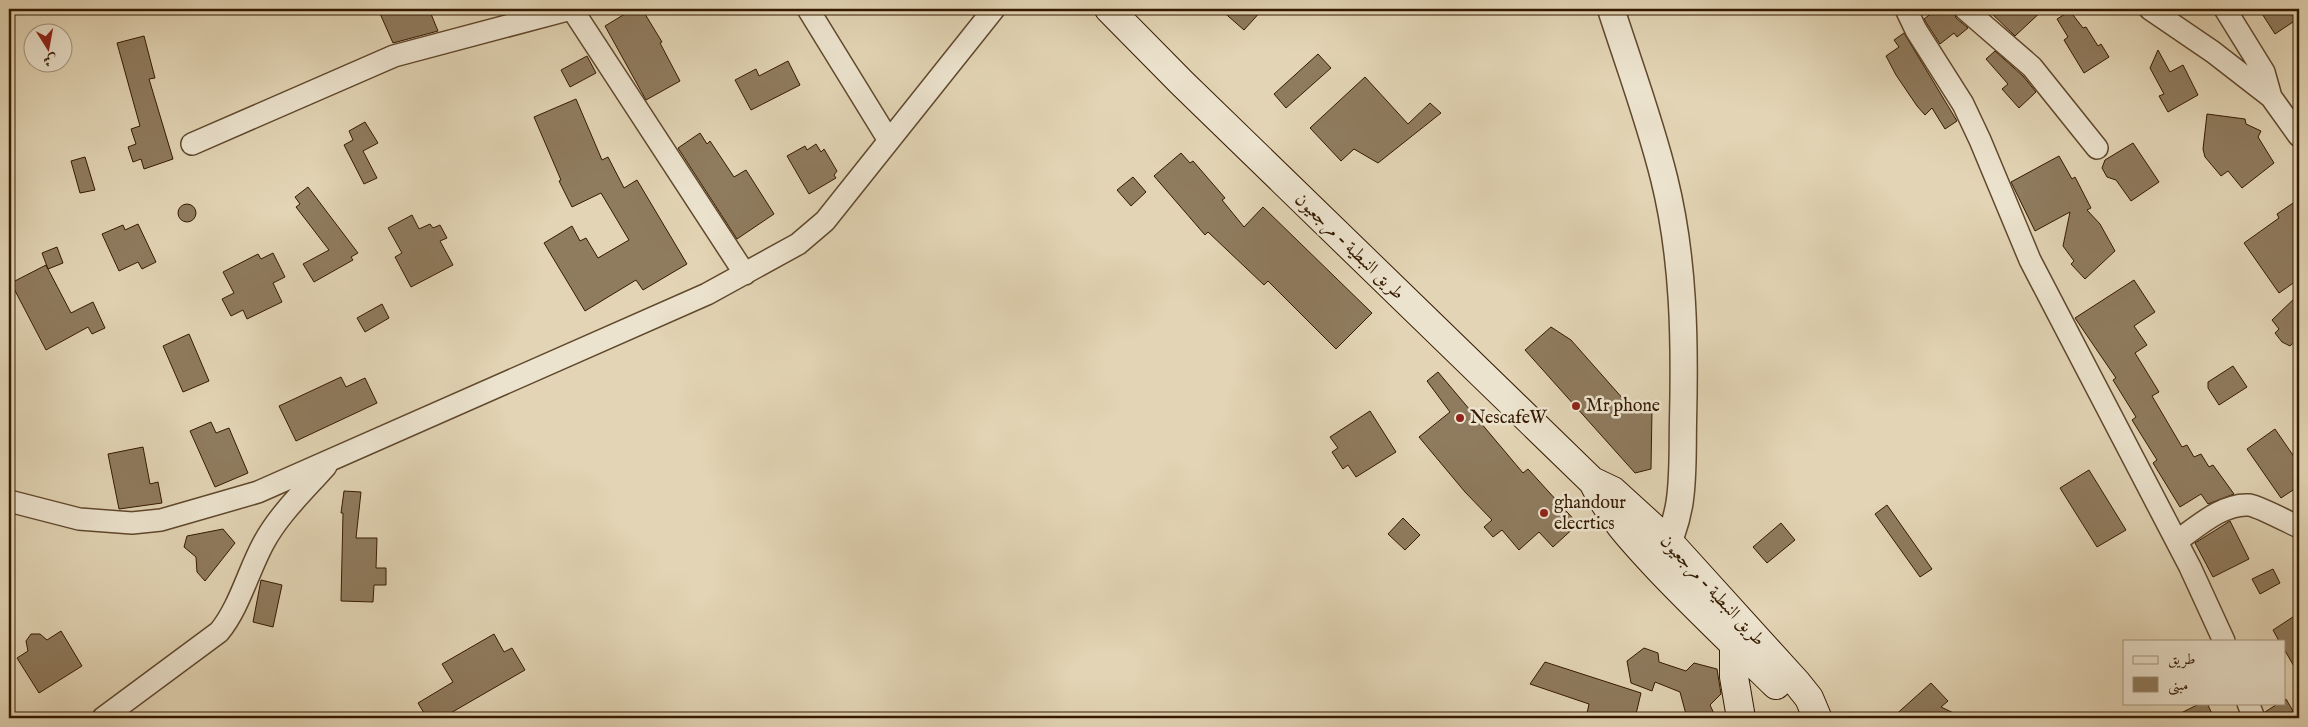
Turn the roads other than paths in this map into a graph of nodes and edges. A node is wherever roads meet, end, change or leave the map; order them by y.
1 (572, 9) edge
2 (808, 9) edge
3 (994, 9) edge
4 (1109, 9) edge
5 (1611, 9) edge
6 (1906, 9) edge
7 (1965, 9) edge
8 (2150, 9) edge
9 (2226, 9) edge
10 (2271, 97) junction
11 (2299, 136) edge
12 (888, 139) junction
13 (192, 144) dead end
14 (2097, 148) dead end
15 (745, 274) junction
16 (331, 461) junction
17 (1592, 481) junction
18 (9, 501) edge
19 (2299, 526) edge
20 (2177, 540) junction
21 (1670, 543) junction
22 (1656, 566) junction
23 (1742, 637) junction
24 (2224, 640) edge
25 (2248, 704) edge
26 (103, 718) edge
27 (1742, 718) edge
28 (1754, 718) edge
29 (1818, 718) edge
30 (2254, 718) edge

1 - 13 street
1 - 15 street
2 - 12 street
3 - 12 street
4 - 17 main road, طريق النبطية - مرجعيون
5 - 21 street
6 - 20 street
7 - 14 street
8 - 10 street
9 - 10 street
10 - 11 street
12 - 15 street
15 - 16 street
16 - 18 street
16 - 26 street
17 - 21 main road, طريق النبطية - مرجعيون
17 - 22 main road, طريق النبطية - مرجعيون
19 - 20 street
20 - 24 street
21 - 22 street
21 - 23 main road, طريق النبطية - مرجعيون
22 - 23 main road, طريق النبطية - مرجعيون
23 - 27 main road
23 - 28 main road
23 - 29 main road, طريق النبطية - مرجعيون
25 - 30 street

